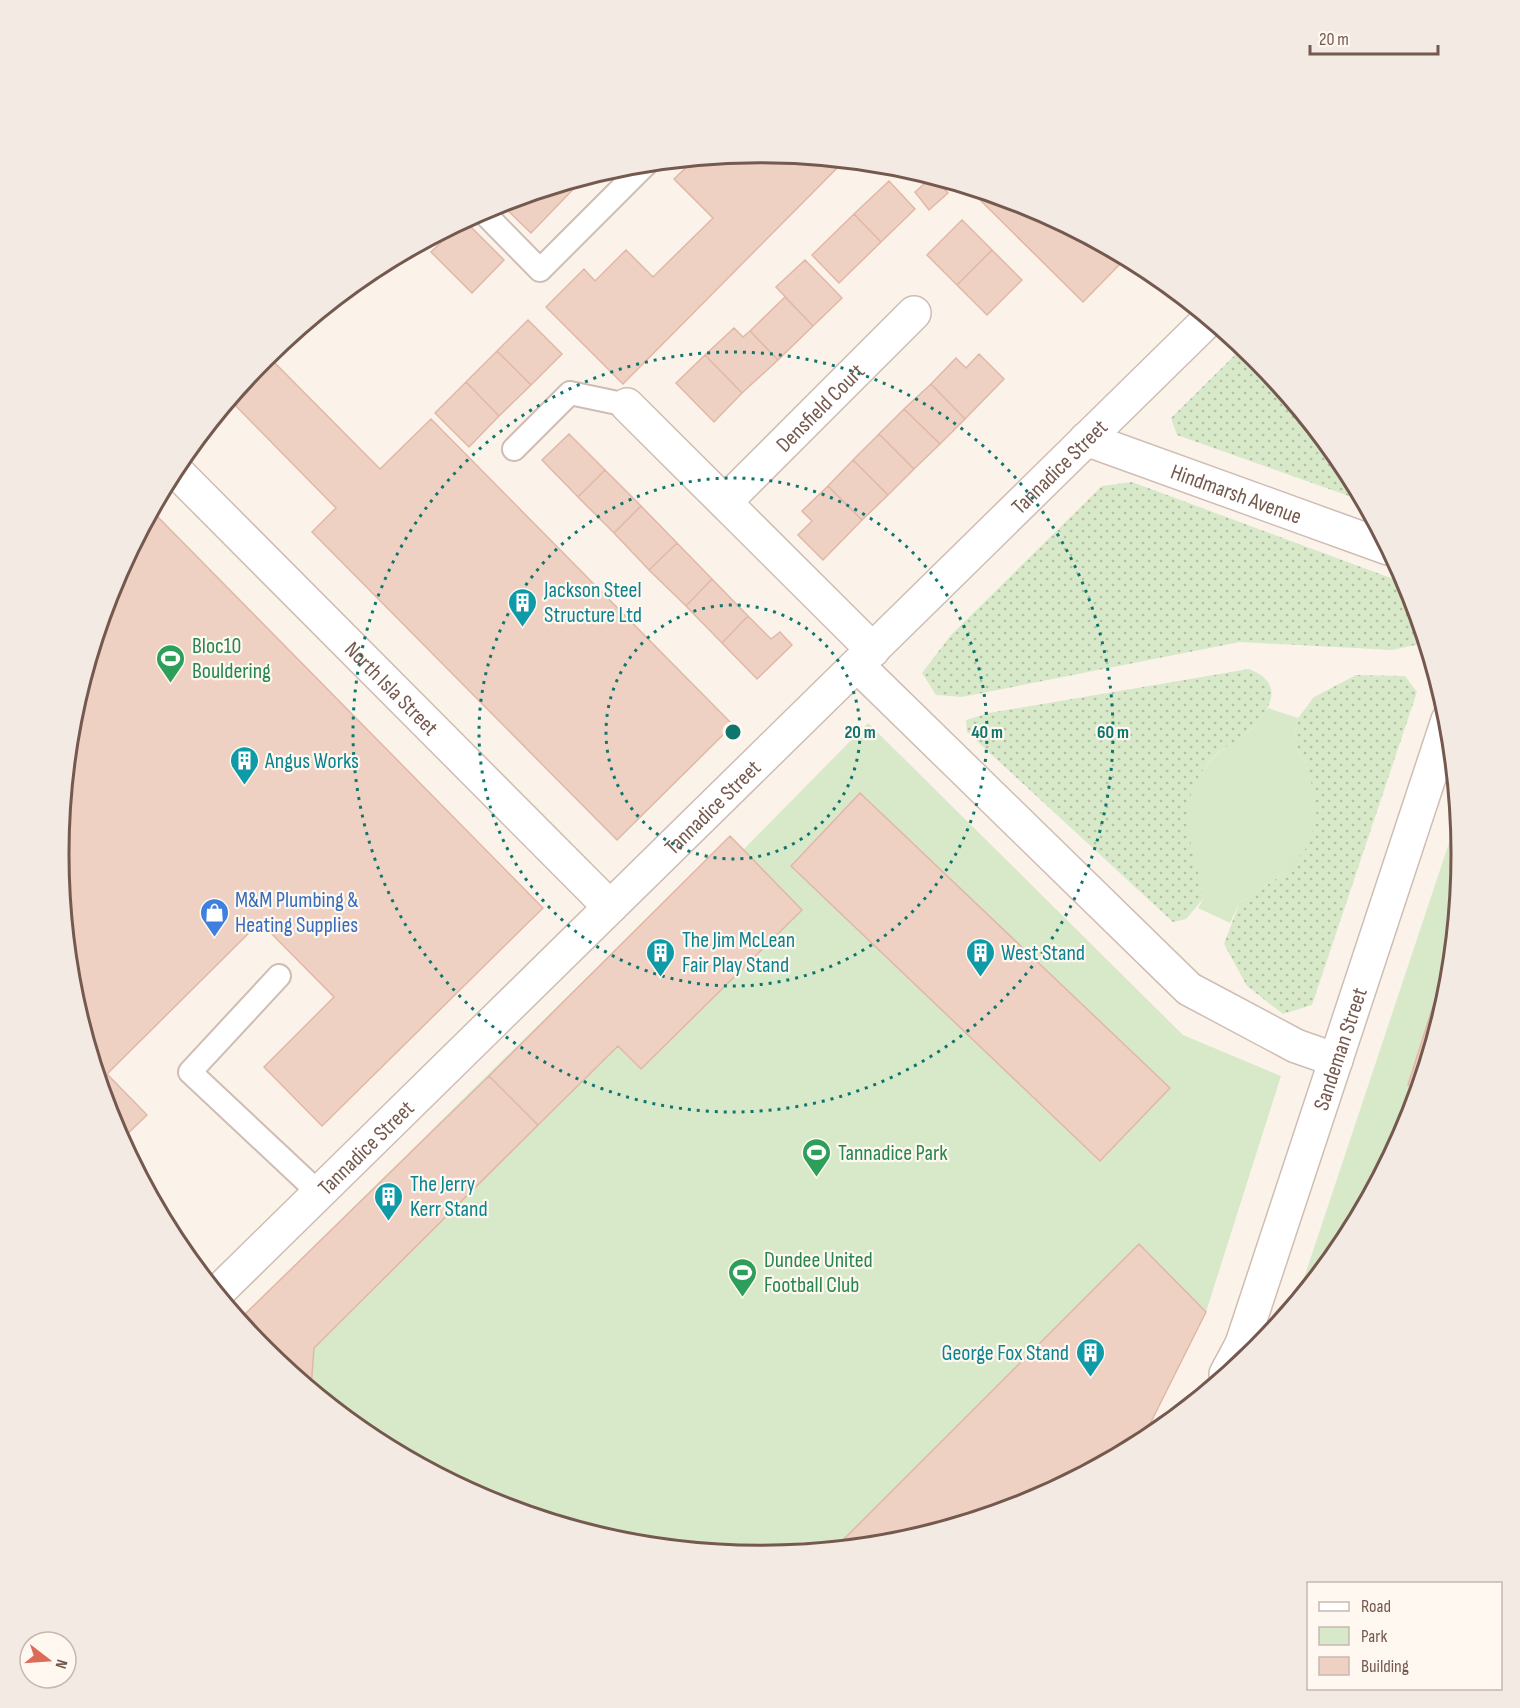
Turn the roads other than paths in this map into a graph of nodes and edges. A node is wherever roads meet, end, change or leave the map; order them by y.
1 (636, 174) edge
2 (490, 219) edge
3 (914, 313) dead end
4 (1204, 324) edge
5 (627, 405) joint
6 (1086, 439) junction
7 (514, 449) dead end
8 (181, 476) edge
9 (725, 502) junction
10 (1378, 544) edge
11 (865, 658) junction
12 (1441, 740) edge
13 (610, 907) junction
14 (279, 976) dead end
15 (1336, 1060) junction
16 (319, 1193) junction
17 (222, 1288) edge
18 (1236, 1355) edge

1 - 2 lane
3 - 9 street, Densfield Court
4 - 6 street, Tannadice Street
5 - 7 lane
5 - 9 street
6 - 10 street, Hindmarsh Avenue
6 - 11 street, Tannadice Street
8 - 13 street, North Isla Street
9 - 11 street
11 - 13 street, Tannadice Street
11 - 15 street
12 - 15 street, Sandeman Street
13 - 16 street, Tannadice Street
14 - 16 lane
15 - 18 street, Sandeman Street
16 - 17 street, Tannadice Street

